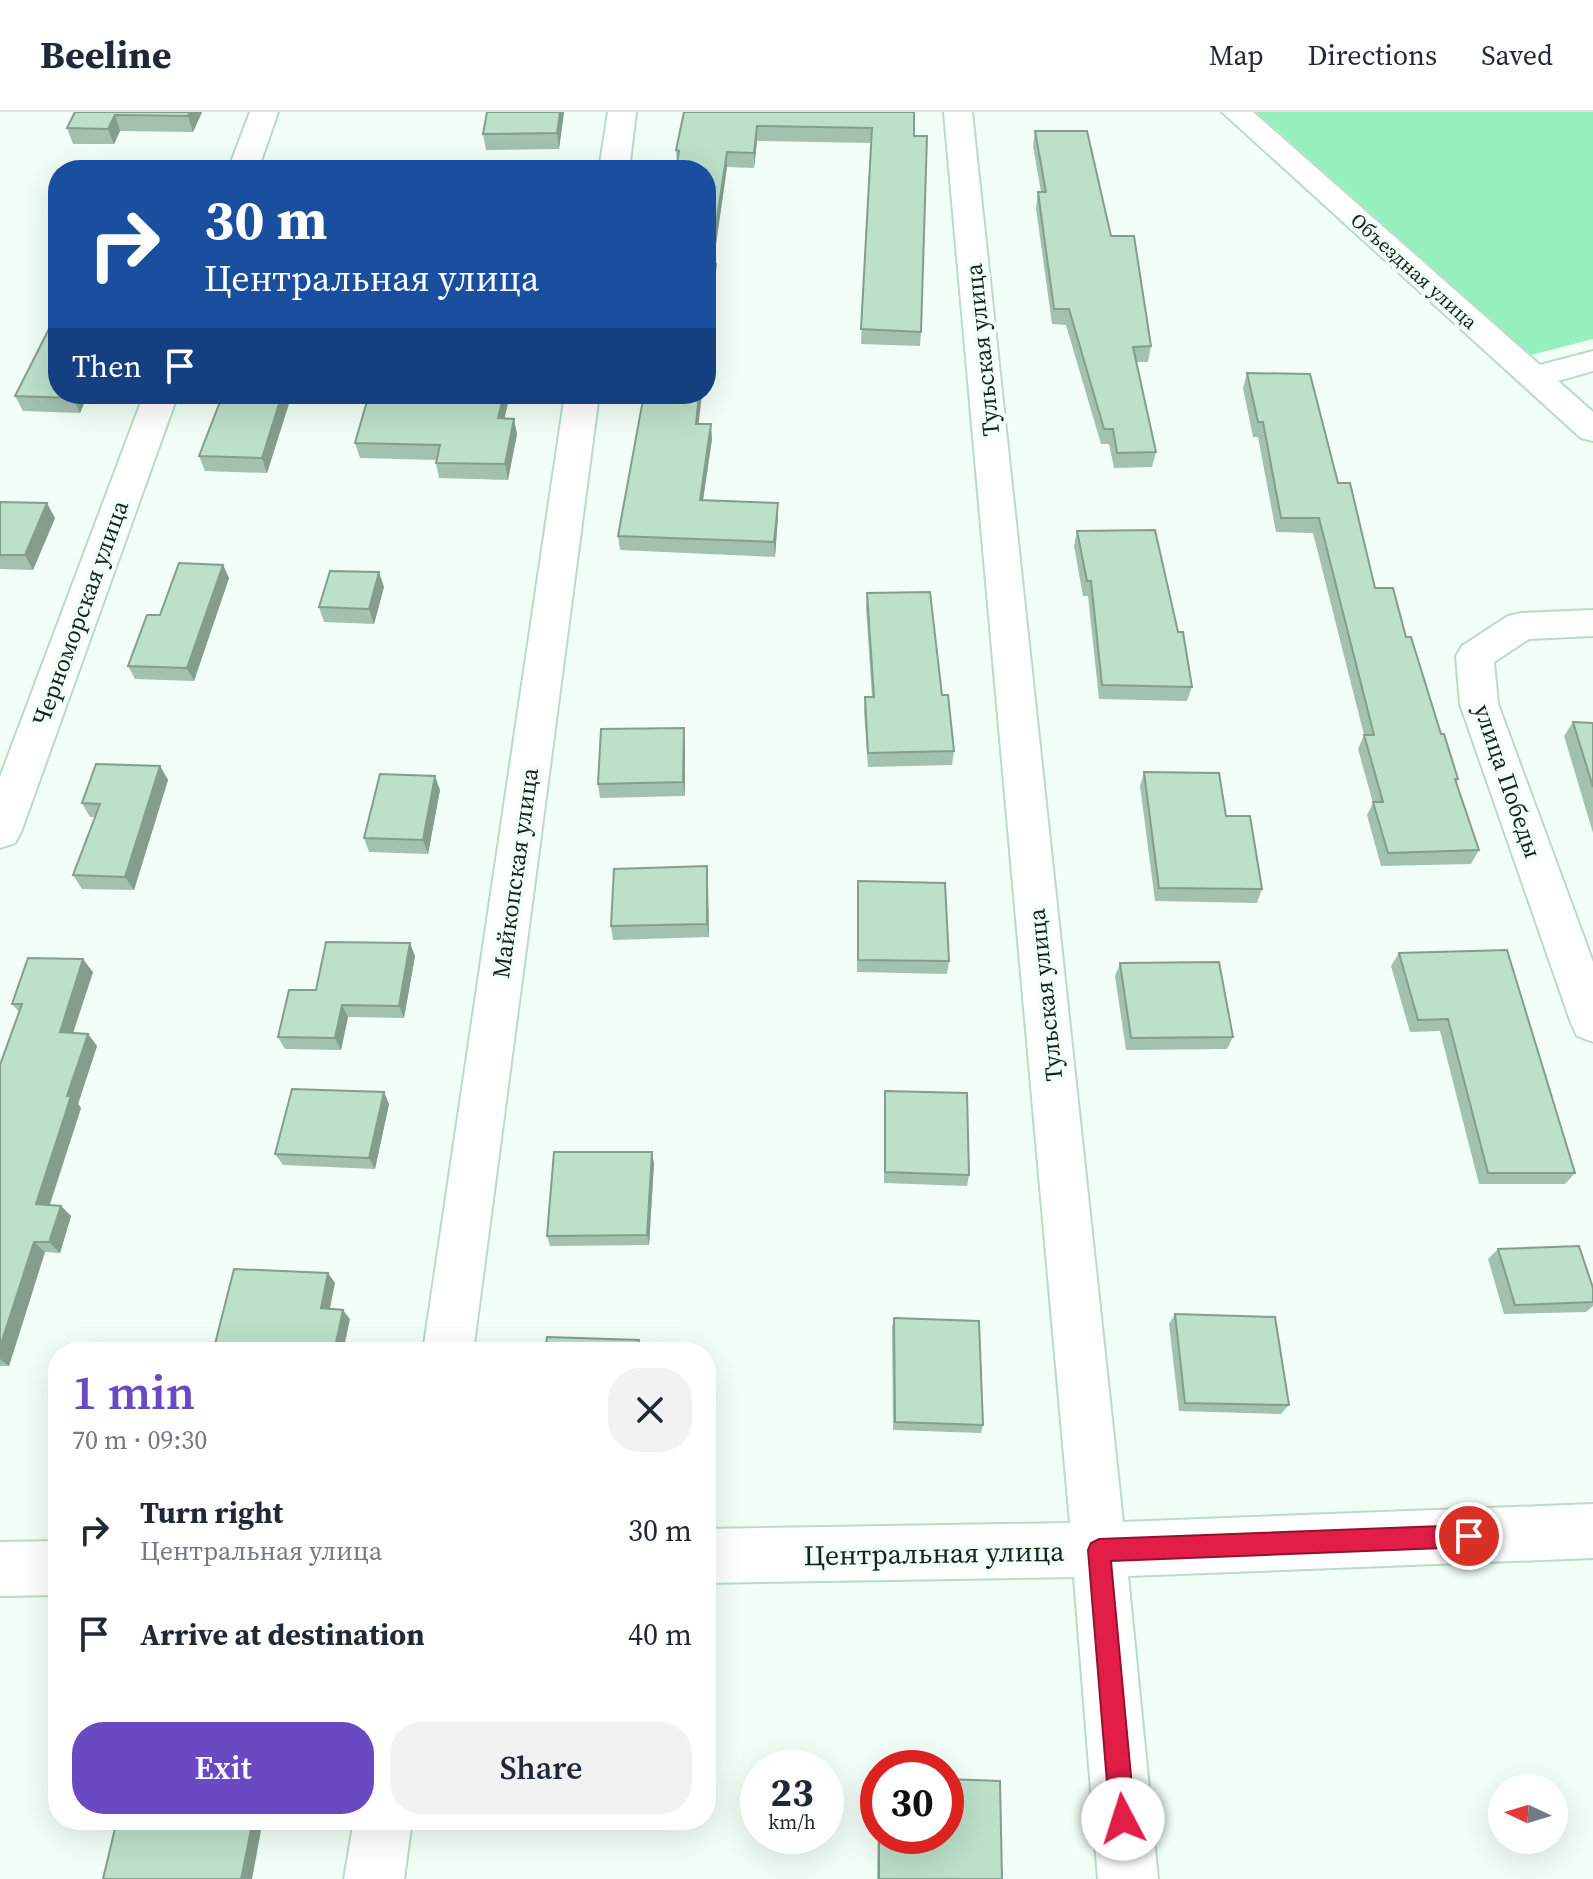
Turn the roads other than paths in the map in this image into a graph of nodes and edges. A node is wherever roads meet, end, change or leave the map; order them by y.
1 (264, 112) edge
2 (622, 112) edge
3 (958, 112) edge
4 (1236, 112) edge
5 (247, 160) edge
6 (615, 160) edge
7 (1593, 361) edge
8 (1533, 377) junction
9 (157, 404) edge
10 (581, 404) edge
11 (1593, 430) edge
12 (1593, 623) edge
13 (0, 832) edge
14 (1593, 1023) edge
15 (449, 1342) edge
16 (1593, 1531) edge
17 (1099, 1550) junction
18 (716, 1556) edge
19 (48, 1568) edge
20 (0, 1569) edge
21 (381, 1830) edge
22 (374, 1879) edge
23 (1128, 1879) edge

1 - 5 street
2 - 6 street
3 - 17 street, Тульская улица
4 - 8 street, Объездная улица
7 - 8 street
8 - 11 street, Объездная улица
9 - 13 street, Черноморская улица
10 - 15 street, Майкопская улица
12 - 14 street, улица Победы
16 - 17 street, Центральная улица
17 - 18 street, Центральная улица
17 - 23 street, Тульская улица
19 - 20 street
21 - 22 street

